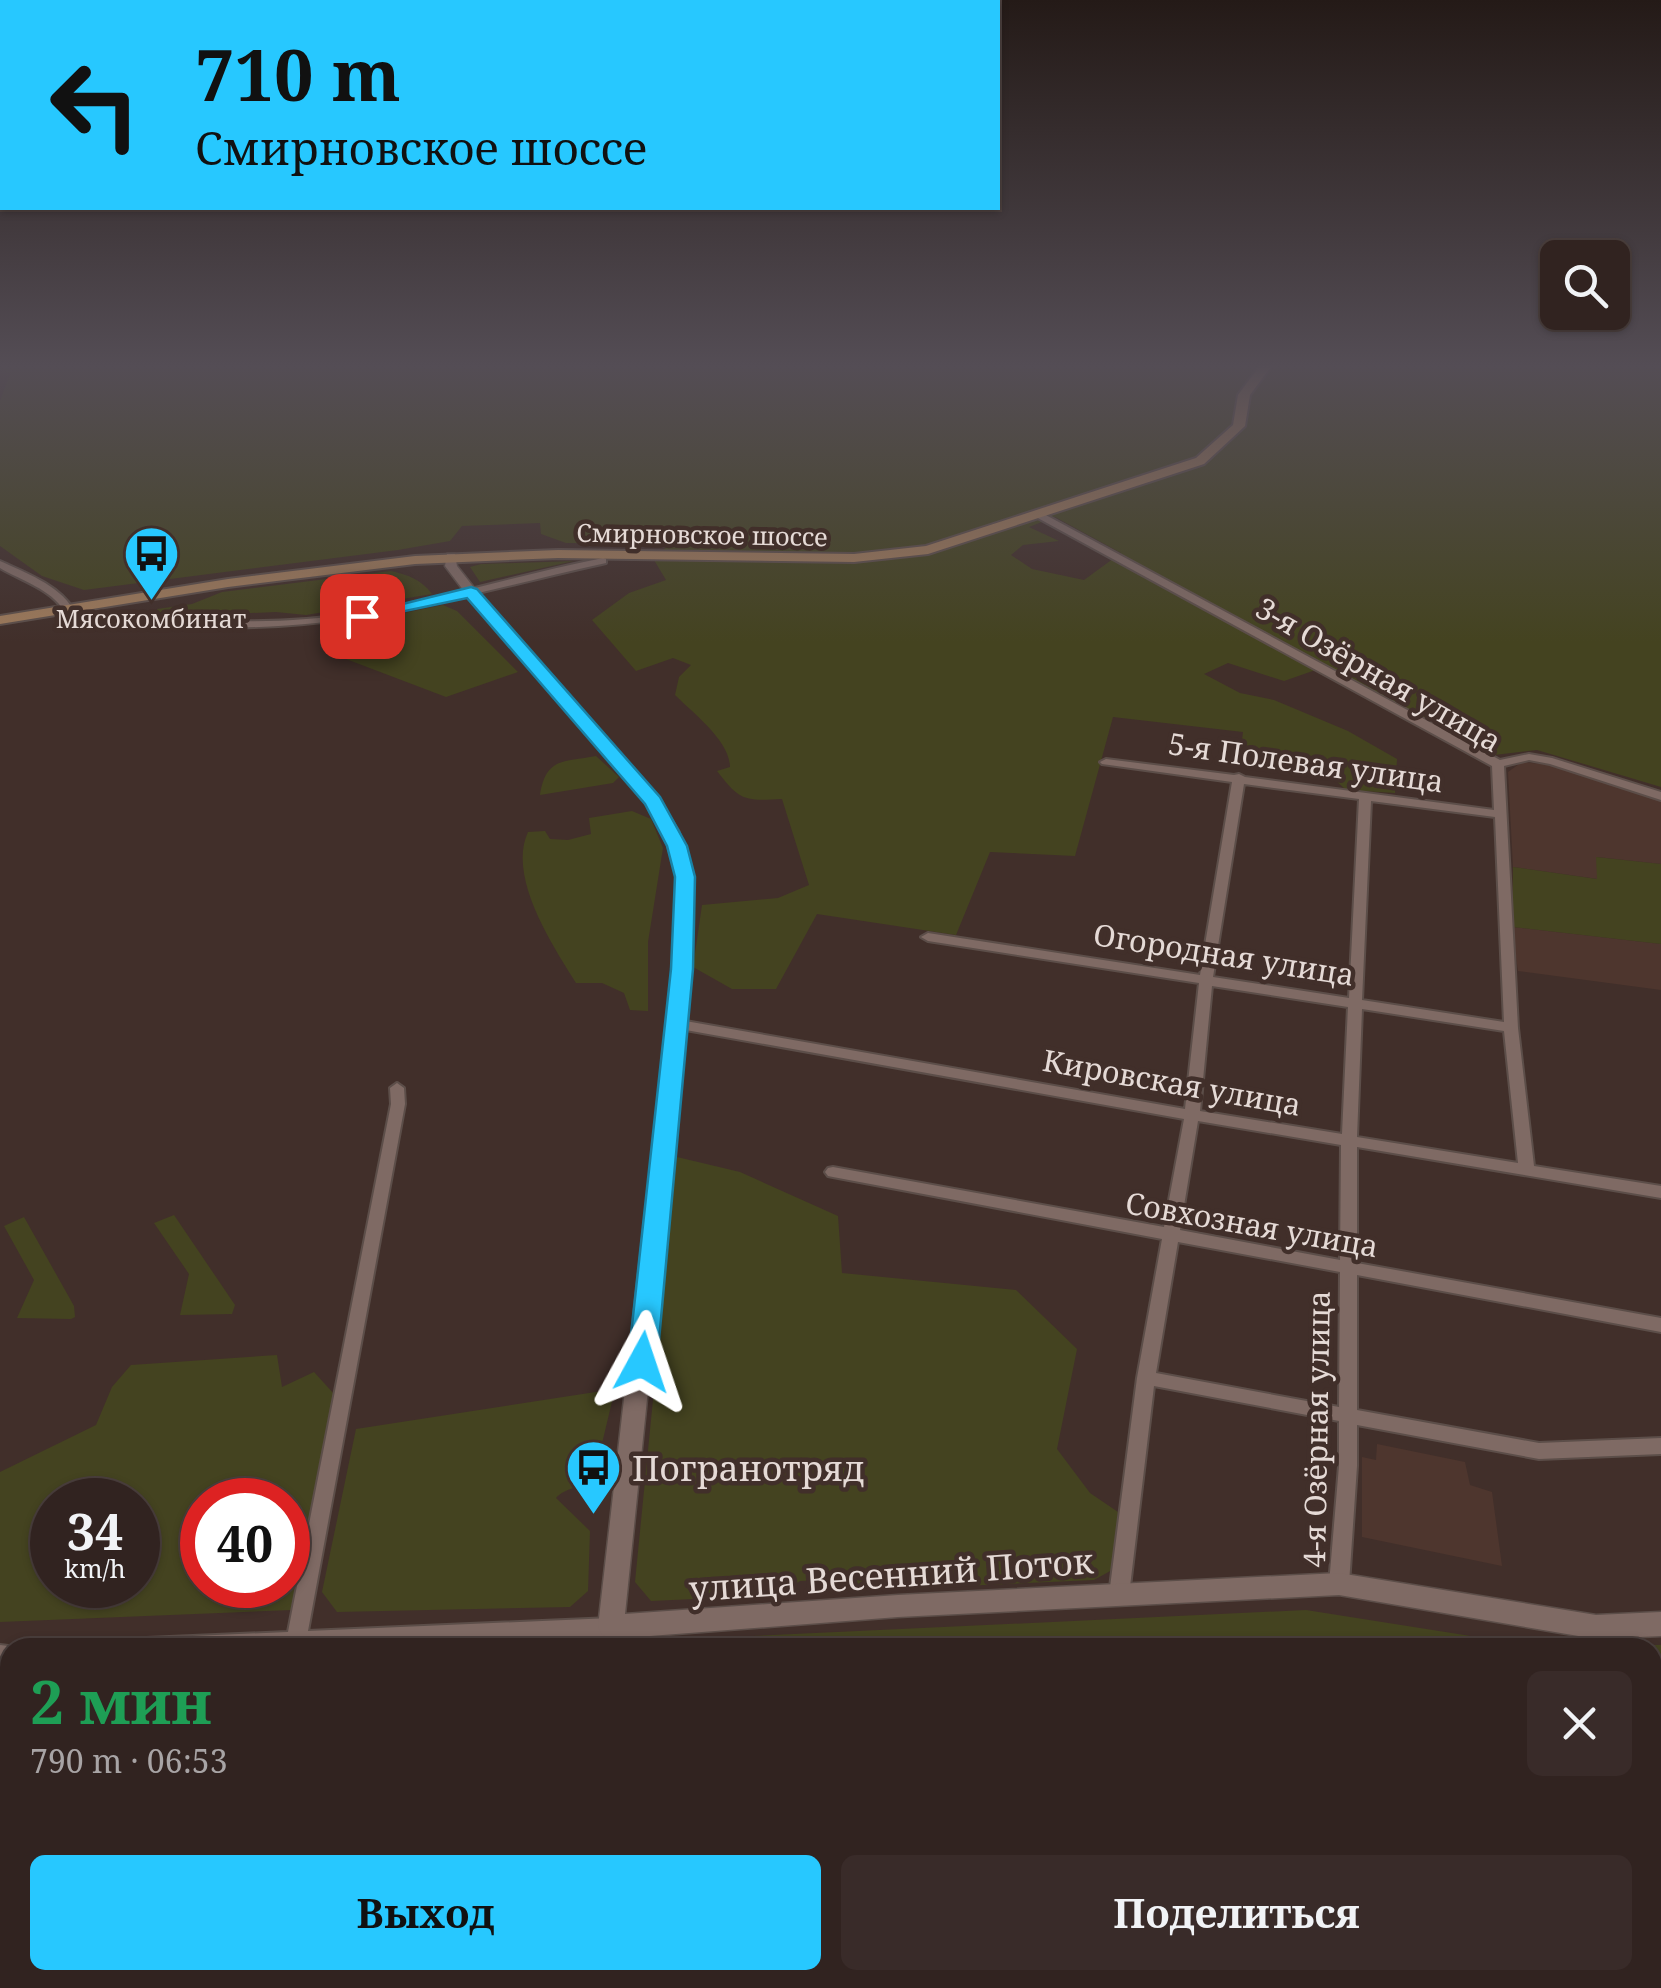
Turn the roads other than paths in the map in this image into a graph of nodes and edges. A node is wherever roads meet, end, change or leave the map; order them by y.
1 (1205, 457) edge
2 (1039, 515) junction
3 (450, 557) junction
4 (603, 561) dead end
5 (0, 564) edge
6 (471, 592) junction
7 (68, 609) junction
8 (130, 616) dead end
9 (0, 620) edge
10 (1106, 762) dead end
11 (1498, 764) junction
12 (1239, 776) junction
13 (1365, 795) junction
14 (1661, 796) edge
15 (1499, 814) junction
16 (928, 936) dead end
17 (1206, 978) junction
18 (1354, 1002) junction
19 (674, 1024) junction
20 (1511, 1028) junction
21 (397, 1088) dead end
22 (1192, 1116) junction
23 (1349, 1140) junction
24 (1526, 1171) junction
25 (833, 1172) dead end
26 (1661, 1192) edge
27 (1171, 1238) junction
28 (1347, 1269) junction
29 (1661, 1326) edge
30 (1146, 1378) junction
31 (1347, 1416) junction
32 (1661, 1446) edge
33 (1340, 1584) junction
34 (1119, 1595) junction
35 (1661, 1624) edge
36 (610, 1627) junction
37 (297, 1638) joint

1 - 2 main road, Смирновское шоссе
2 - 3 main road, Смирновское шоссе
2 - 11 street, 3-я Озёрная улица
3 - 6 street
3 - 7 main road, Смирновское шоссе
4 - 6 street, Смирновское шоссе
5 - 7 street
6 - 8 street, Смирновское шоссе
6 - 19 street
7 - 9 main road, Смирновское шоссе
10 - 12 street, 5-я Полевая улица
11 - 14 street
11 - 15 street, 3-я Озёрная улица
12 - 13 street, 5-я Полевая улица
12 - 17 street
13 - 15 street, 5-я Полевая улица
13 - 18 street, 4-я Озёрная улица
15 - 20 street, 3-я Озёрная улица
16 - 17 street, Огородная улица
17 - 18 street, Огородная улица
17 - 22 street
18 - 20 street, Огородная улица
18 - 23 street, 4-я Озёрная улица
19 - 22 street, Кировская улица
19 - 36 street
20 - 24 street, 3-я Озёрная улица
21 - 37 street
22 - 23 street, Кировская улица
22 - 27 street
23 - 24 street, Кировская улица
23 - 28 street, 4-я Озёрная улица
24 - 26 street, Кировская улица
25 - 27 street, Совхозная улица
27 - 28 street, Совхозная улица
27 - 30 street
28 - 29 street, Совхозная улица
28 - 31 street, 4-я Озёрная улица
30 - 31 street
30 - 34 street
31 - 32 street
31 - 33 street, 4-я Озёрная улица
33 - 34 street, улица Весенний Поток
33 - 35 street, улица Весенний Поток
34 - 36 street, улица Весенний Поток
36 - 37 street, улица Весенний Поток

